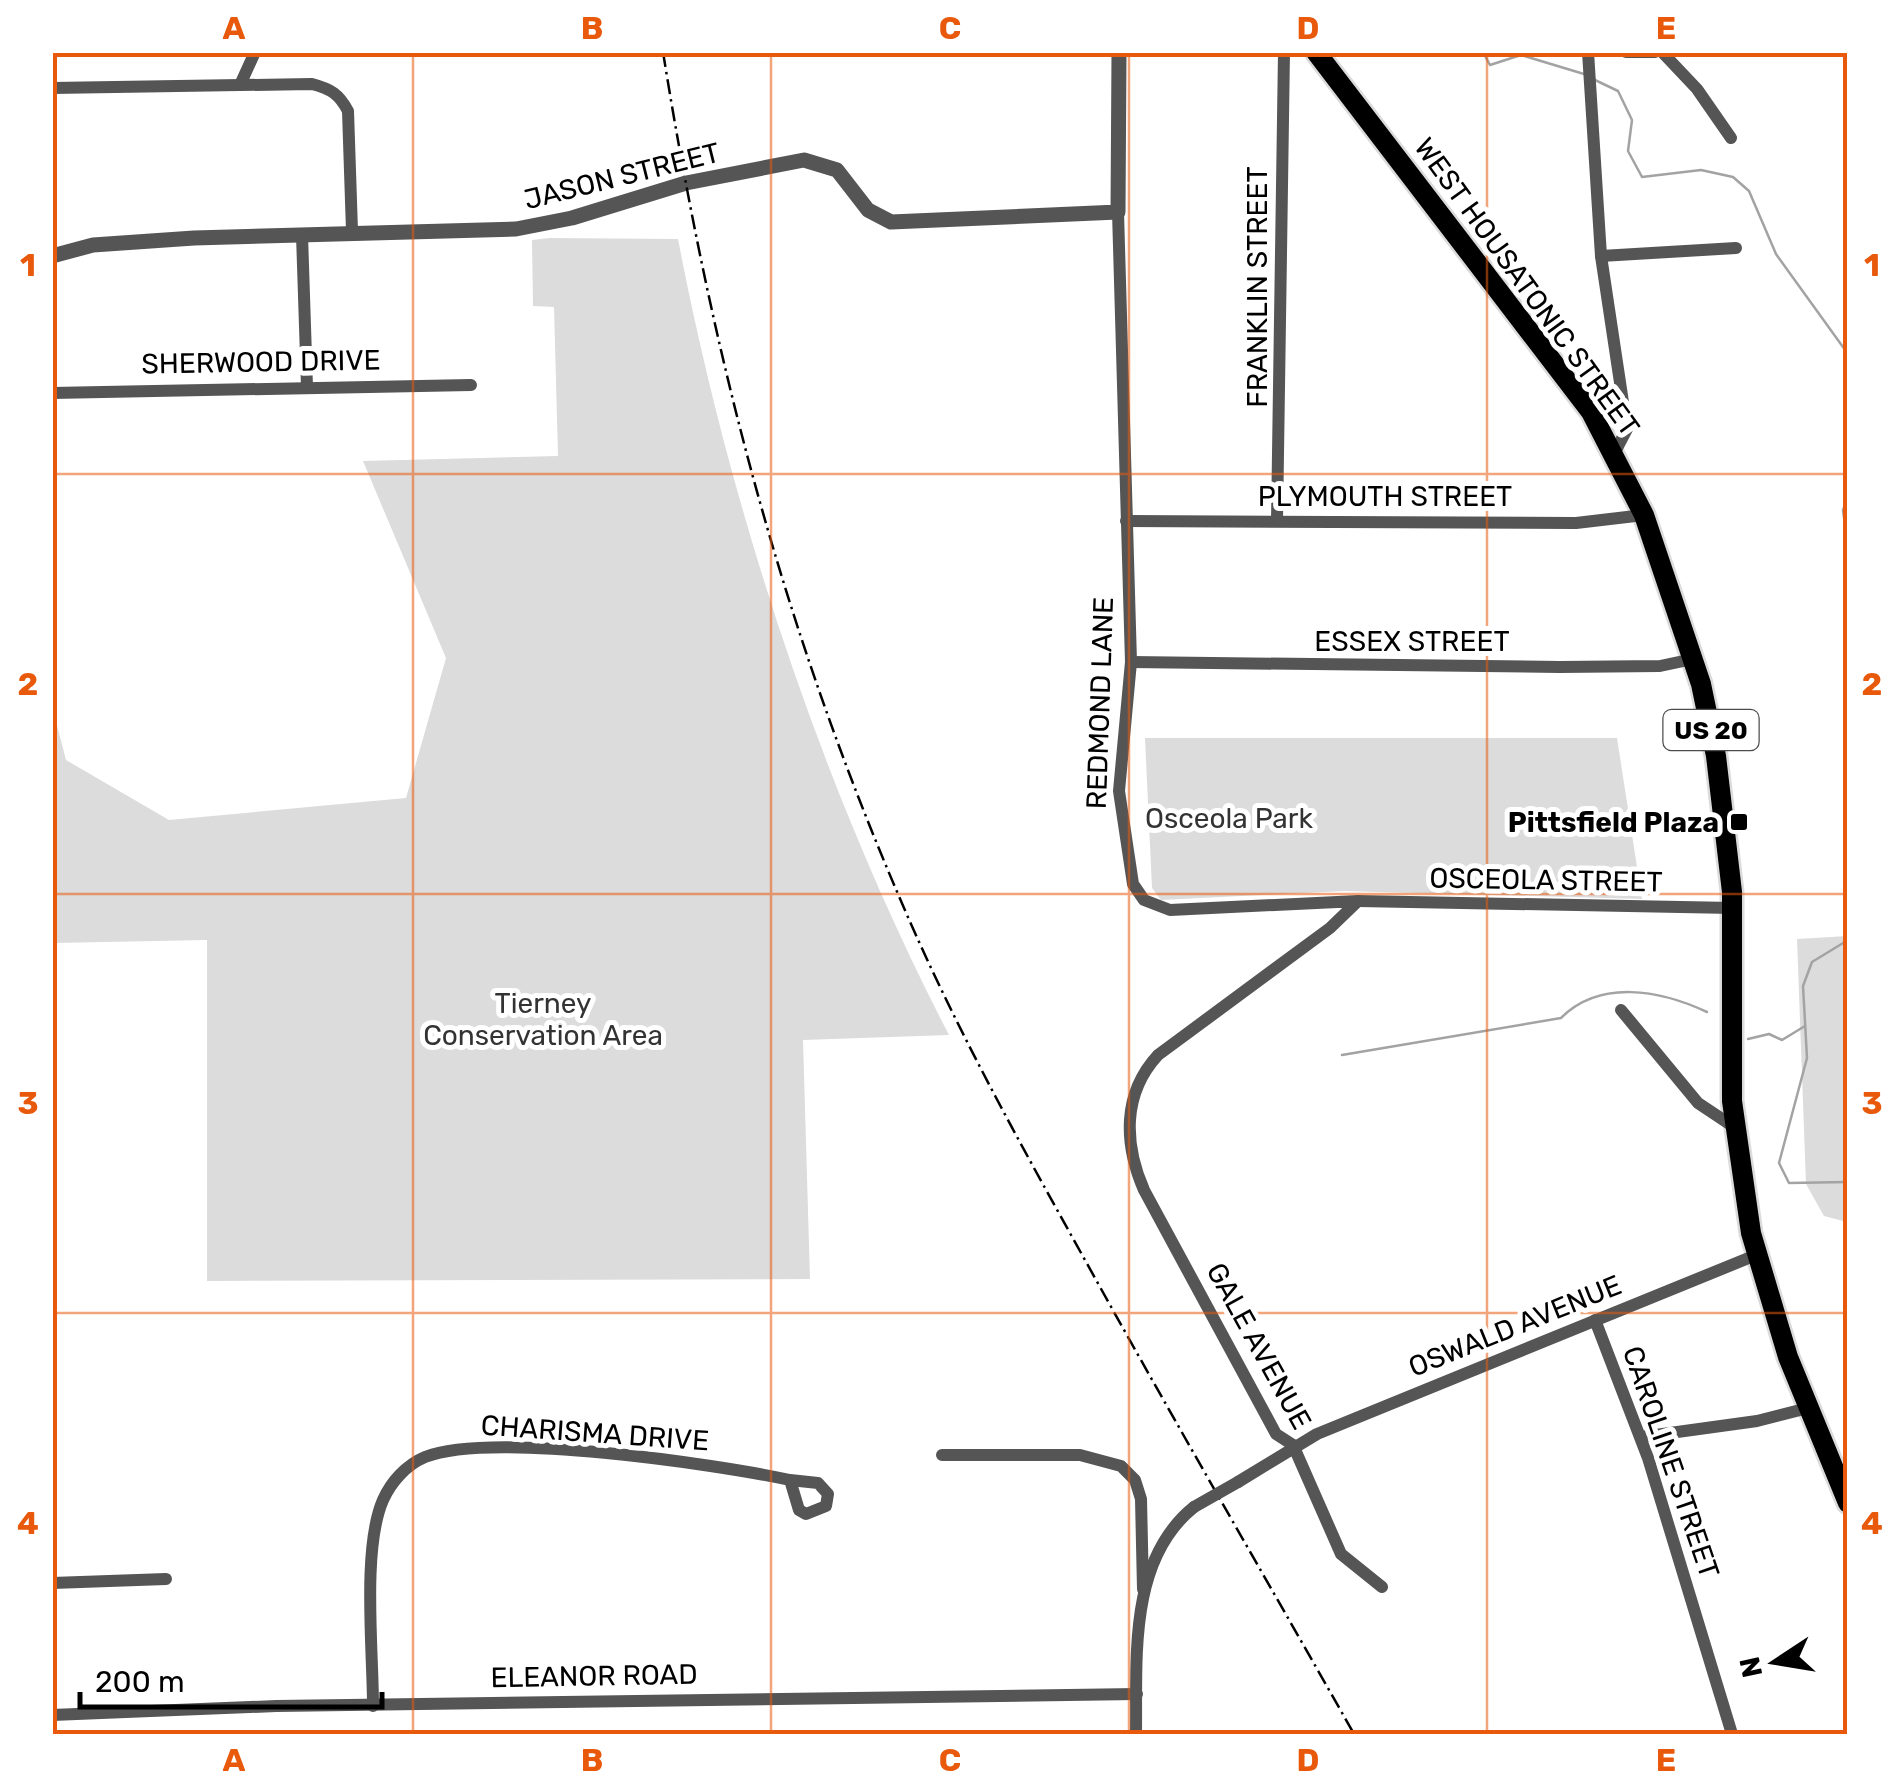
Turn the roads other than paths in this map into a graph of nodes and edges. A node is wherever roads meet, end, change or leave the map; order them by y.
1 (256, 52) edge
2 (1119, 52) edge
3 (1284, 52) edge
4 (1316, 52) edge
5 (1588, 52) edge
6 (1626, 52) edge
7 (1659, 52) edge
8 (240, 85) junction
9 (52, 88) edge
10 (1731, 138) dead end
11 (1118, 212) junction
12 (352, 232) junction
13 (302, 235) junction
14 (1736, 248) dead end
15 (52, 256) edge
16 (1601, 256) junction
17 (471, 386) dead end
18 (306, 387) junction
19 (52, 393) edge
20 (1616, 452) junction
21 (1644, 515) junction
22 (1126, 520) junction
23 (1278, 521) junction
24 (1692, 659) junction
25 (1131, 662) junction
26 (1358, 900) junction
27 (1733, 908) junction
28 (1621, 1010) dead end
29 (1734, 1127) junction
30 (1756, 1255) junction
31 (1595, 1320) junction
32 (1808, 1408) junction
33 (1640, 1437) junction
34 (1293, 1445) junction
35 (942, 1456) dead end
36 (790, 1480) dead end
37 (1848, 1503) edge
38 (166, 1579) dead end
39 (52, 1584) edge
40 (1382, 1587) dead end
41 (1142, 1589) junction
42 (1137, 1694) junction
43 (373, 1706) junction
44 (52, 1715) edge
45 (1136, 1734) edge
46 (1732, 1734) edge

1 - 8 street
2 - 11 street
3 - 23 street, FRANKLIN STREET
4 - 20 highway, WEST HOUSATONIC STREET / US 20
5 - 16 street
6 - 7 street
7 - 10 street
8 - 9 street
8 - 12 street
11 - 12 street, JASON STREET
11 - 22 street, REDMOND LANE
12 - 13 street, JASON STREET
13 - 15 street, JASON STREET
13 - 18 street
14 - 16 street
16 - 20 street
17 - 18 street, SHERWOOD DRIVE
18 - 19 street, SHERWOOD DRIVE
20 - 21 highway, WEST HOUSATONIC STREET / US 20
21 - 23 street, PLYMOUTH STREET
21 - 24 highway, WEST HOUSATONIC STREET / US 20
22 - 23 street, PLYMOUTH STREET
22 - 25 street, REDMOND LANE
24 - 25 street, ESSEX STREET
24 - 27 highway, WEST HOUSATONIC STREET / US 20
25 - 26 street, REDMOND LANE
26 - 27 street, OSCEOLA STREET
26 - 34 street, GALE AVENUE
27 - 29 highway, WEST HOUSATONIC STREET / US 20
28 - 29 street
29 - 30 highway, WEST HOUSATONIC STREET / US 20
30 - 31 street, OSWALD AVENUE
30 - 32 highway, WEST HOUSATONIC STREET / US 20
31 - 33 street, CAROLINE STREET
31 - 34 street, OSWALD AVENUE
32 - 33 street
32 - 37 highway, WEST HOUSATONIC STREET / US 20
33 - 46 street, CAROLINE STREET
34 - 40 street
34 - 41 street, GALE AVENUE, bridge
35 - 41 street
36 - 43 street, CHARISMA DRIVE
38 - 39 street
41 - 42 street, GALE AVENUE
42 - 43 street, ELEANOR ROAD
42 - 45 street, GALE AVENUE
43 - 44 street, ELEANOR ROAD

